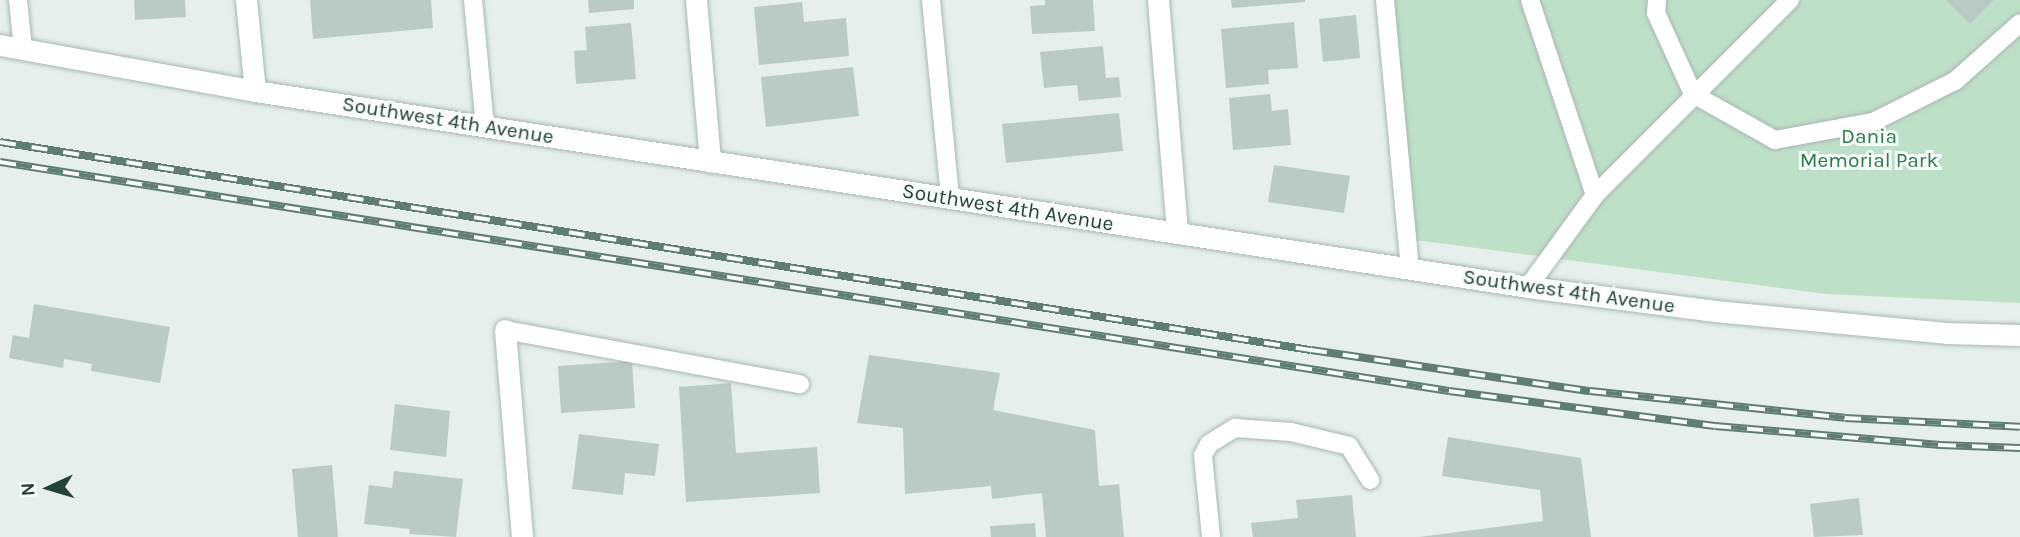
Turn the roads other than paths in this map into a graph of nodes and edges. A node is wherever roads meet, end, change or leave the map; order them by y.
1 (18, 0) edge
2 (246, 0) edge
3 (473, 0) edge
4 (696, 0) edge
5 (931, 0) edge
6 (1158, 0) edge
7 (1385, 0) edge
8 (1530, 0) edge
9 (1657, 0) edge
10 (1790, 0) edge
11 (2020, 23) edge
12 (0, 45) edge
13 (23, 49) junction
14 (255, 90) junction
15 (1693, 94) junction
16 (485, 126) junction
17 (710, 161) junction
18 (1595, 195) junction
19 (950, 198) junction
20 (1177, 233) junction
21 (1410, 269) junction
22 (1528, 287) junction
23 (505, 330) joint
24 (2020, 335) edge
25 (800, 384) dead end
26 (1370, 480) dead end
27 (522, 537) edge
28 (1211, 537) edge

1 - 13 lane
2 - 14 street
3 - 16 lane
4 - 17 street
5 - 19 lane
6 - 20 street
7 - 21 lane
8 - 18 lane
9 - 15 lane
10 - 15 lane
11 - 15 lane
12 - 13 street, Southwest 4th Avenue
13 - 14 street, Southwest 4th Avenue
14 - 16 street, Southwest 4th Avenue
15 - 18 lane
16 - 17 street, Southwest 4th Avenue
17 - 19 street, Southwest 4th Avenue
18 - 22 lane
19 - 20 street, Southwest 4th Avenue
20 - 21 street, Southwest 4th Avenue
21 - 22 street, Southwest 4th Avenue
22 - 24 street, Southwest 4th Avenue
23 - 25 lane
23 - 27 street
26 - 28 lane

